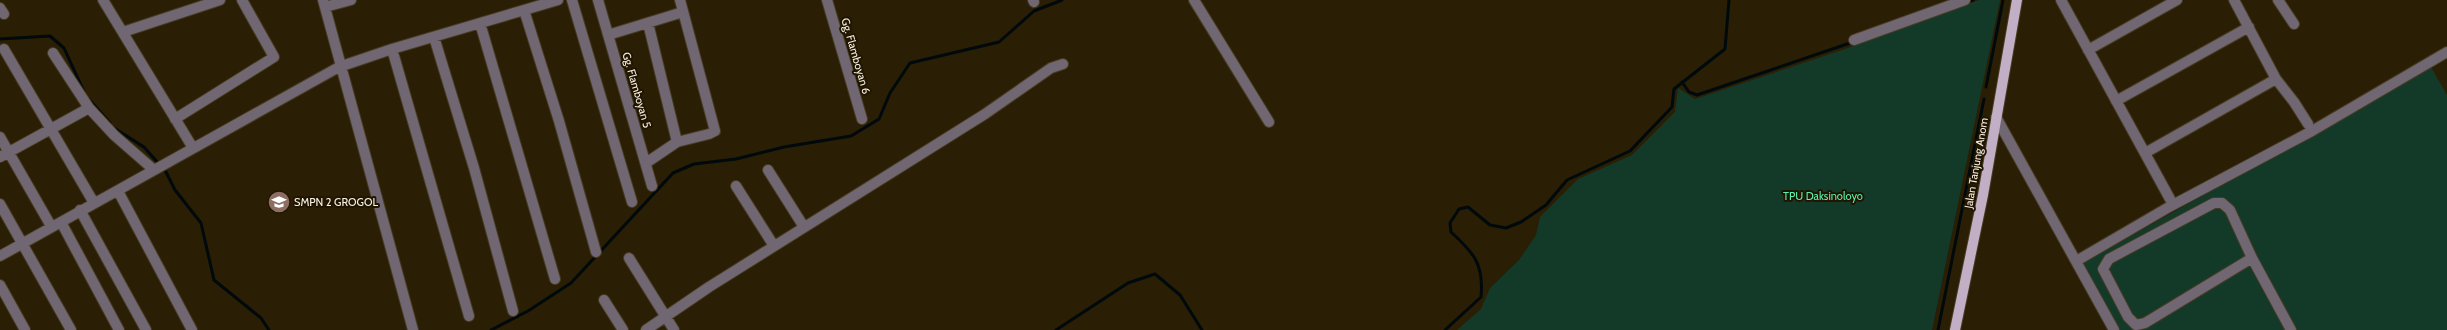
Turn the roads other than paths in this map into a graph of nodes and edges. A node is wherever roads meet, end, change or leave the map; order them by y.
1 (104, 0) edge
2 (220, 0) edge
3 (242, 0) edge
4 (351, 0) edge
5 (558, 0) edge
6 (572, 0) edge
7 (598, 0) edge
8 (680, 0) edge
9 (827, 0) edge
10 (1194, 0) edge
11 (1965, 0) edge
12 (2017, 0) edge
13 (2060, 0) edge
14 (2177, 0) edge
15 (2234, 0) edge
16 (2278, 0) edge
17 (324, 4) edge
18 (524, 10) junction
19 (683, 12) junction
20 (480, 23) junction
21 (648, 23) junction
22 (2294, 24) dead end
23 (2249, 27) junction
24 (123, 32) junction
25 (608, 35) junction
26 (434, 37) junction
27 (1854, 40) dead end
28 (4, 49) dead end
29 (392, 49) junction
30 (2088, 50) junction
31 (53, 52) dead end
32 (2447, 52) edge
33 (1063, 64) dead end
34 (340, 67) junction
35 (2276, 79) junction
36 (2116, 101) junction
37 (89, 108) junction
38 (1996, 117) junction
39 (175, 119) junction
40 (862, 119) dead end
41 (1269, 122) dead end
42 (2308, 124) dead end
43 (49, 130) junction
44 (0, 137) edge
45 (677, 142) junction
46 (193, 148) junction
47 (2145, 153) junction
48 (4, 154) edge
49 (646, 163) junction
50 (156, 170) junction
51 (768, 170) dead end
52 (652, 186) dead end
53 (736, 186) dead end
54 (118, 191) junction
55 (2170, 199) dead end
56 (632, 202) dead end
57 (94, 203) junction
58 (0, 204) edge
59 (80, 210) junction
60 (56, 224) junction
61 (804, 228) junction
62 (22, 243) junction
63 (774, 246) junction
64 (596, 252) dead end
65 (0, 256) edge
66 (629, 258) dead end
67 (2252, 258) junction
68 (2078, 260) junction
69 (555, 279) dead end
70 (0, 285) edge
71 (604, 300) dead end
72 (513, 311) dead end
73 (469, 316) dead end
74 (666, 317) junction
75 (25, 330) edge
76 (71, 330) edge
77 (120, 330) edge
78 (146, 330) edge
79 (192, 330) edge
80 (413, 330) edge
81 (623, 330) edge
82 (646, 330) edge
83 (674, 330) edge
84 (1954, 330) edge
85 (2114, 330) edge
86 (2291, 330) edge

1 - 24 street
2 - 24 street
3 - 39 street
4 - 17 street
5 - 18 street
6 - 56 street
7 - 25 street, Gg. Flamboyan 5
8 - 19 street
9 - 40 street, Gg. Flamboyan 6
10 - 41 street
11 - 27 street
12 - 38 main road, Jalan Tanjung Anom
13 - 30 street
14 - 30 street
15 - 23 street
16 - 22 street
17 - 34 street
18 - 20 street
18 - 64 street
19 - 21 street
19 - 45 street
20 - 26 street
20 - 69 street
21 - 25 street
21 - 45 street
23 - 35 street
23 - 36 street
24 - 39 street
25 - 49 street, Gg. Flamboyan 5
26 - 29 street
26 - 72 street
28 - 43 street
29 - 34 street
29 - 73 street
30 - 36 street
31 - 37 street
32 - 68 street
33 - 61 street
34 - 46 street
34 - 80 street
35 - 42 street
35 - 47 street
36 - 47 street
37 - 43 street
37 - 50 street
38 - 68 street
38 - 84 main road, Jalan Tanjung Anom
39 - 46 street
43 - 48 street
43 - 57 street
44 - 48 street
45 - 49 street
46 - 50 street
47 - 55 street
48 - 60 street
49 - 52 street, Gg. Flamboyan 5
50 - 54 street
51 - 61 street
53 - 63 street
54 - 57 street
54 - 79 street
57 - 59 street
58 - 62 street
59 - 60 street
59 - 78 street
60 - 62 street
60 - 77 street
61 - 63 street
62 - 65 street
62 - 76 street
63 - 74 street
66 - 74 street
67 - 67 street
67 - 86 street
68 - 85 street
70 - 75 street
71 - 81 street
74 - 82 street
74 - 83 street

